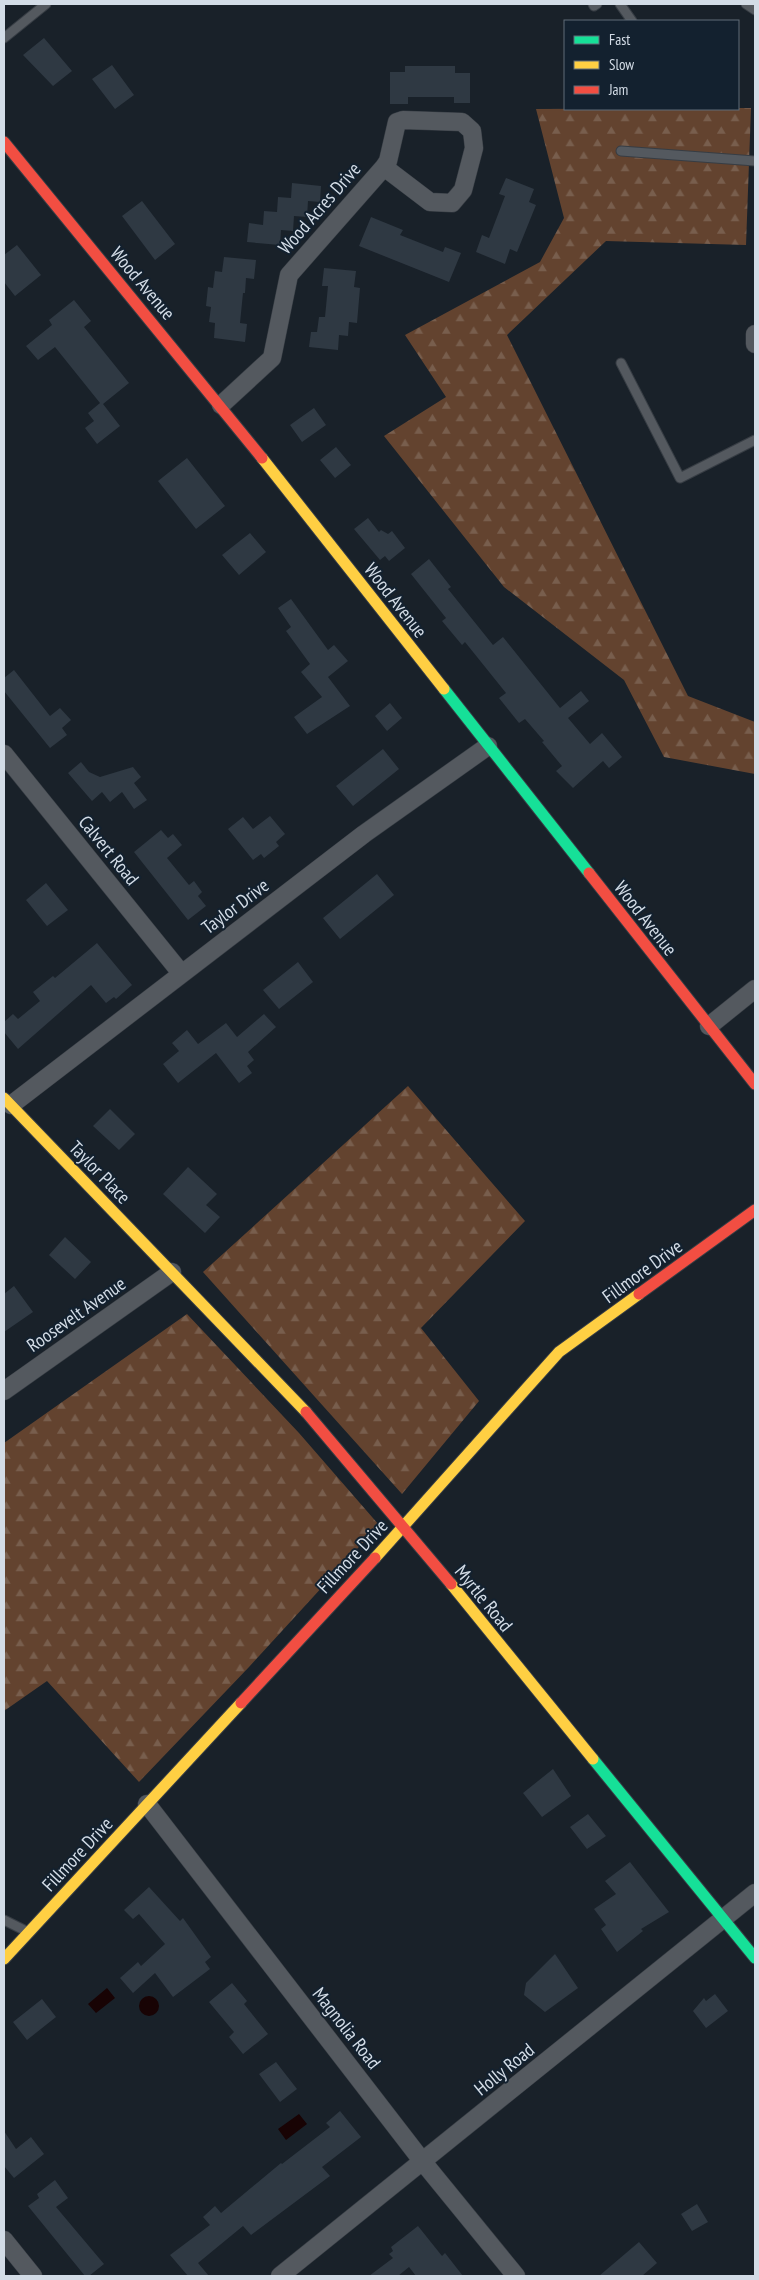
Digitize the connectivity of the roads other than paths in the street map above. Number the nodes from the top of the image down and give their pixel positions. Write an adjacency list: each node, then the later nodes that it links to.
1 (46, 4): 8 (lane)
2 (593, 4): 3 (lane)
3 (597, 4)
4 (620, 4): 7 (lane)
5 (746, 4): 6 (lane)
6 (755, 10)
7 (631, 20)
8 (4, 38)
9 (4, 142): 16 (street, Wood Avenue)
10 (622, 151): 11 (lane)
11 (755, 161)
12 (384, 167): 12 (street); 16 (street, Wood Acres Drive)
13 (755, 334): 14 (street)
14 (755, 344)
15 (621, 363): 17 (lane)
16 (221, 405): 18 (street, Wood Avenue)
17 (755, 440)
18 (488, 746): 20 (street, Taylor Drive); 22 (street, Wood Avenue)
19 (4, 754): 20 (street, Calvert Road)
20 (181, 973): 24 (street, Taylor Drive)
21 (755, 989): 22 (street)
22 (709, 1026): 23 (street, Wood Avenue)
23 (755, 1084)
24 (8, 1101): 26 (street, Taylor Place)
25 (755, 1210): 28 (street, Fillmore Drive)
26 (172, 1272): 27 (street, Roosevelt Avenue); 28 (street, Myrtle Road)
27 (4, 1391)
28 (404, 1526): 29 (street, Fillmore Drive); 31 (street, Myrtle Road)
29 (147, 1804): 33 (street, Fillmore Drive); 36 (street, Magnolia Road)
30 (755, 1893): 31 (street, Holly Road)
31 (723, 1919): 34 (street, Myrtle Road); 36 (street, Holly Road)
32 (4, 1920): 33 (lane)
33 (28, 1932): 35 (street, Fillmore Drive)
34 (755, 1958)
35 (4, 1959)
36 (423, 2162): 39 (street, Holly Road); 40 (street, Magnolia Road)
37 (4, 2240): 38 (street)
38 (33, 2276)
39 (280, 2276)
40 (516, 2276)

